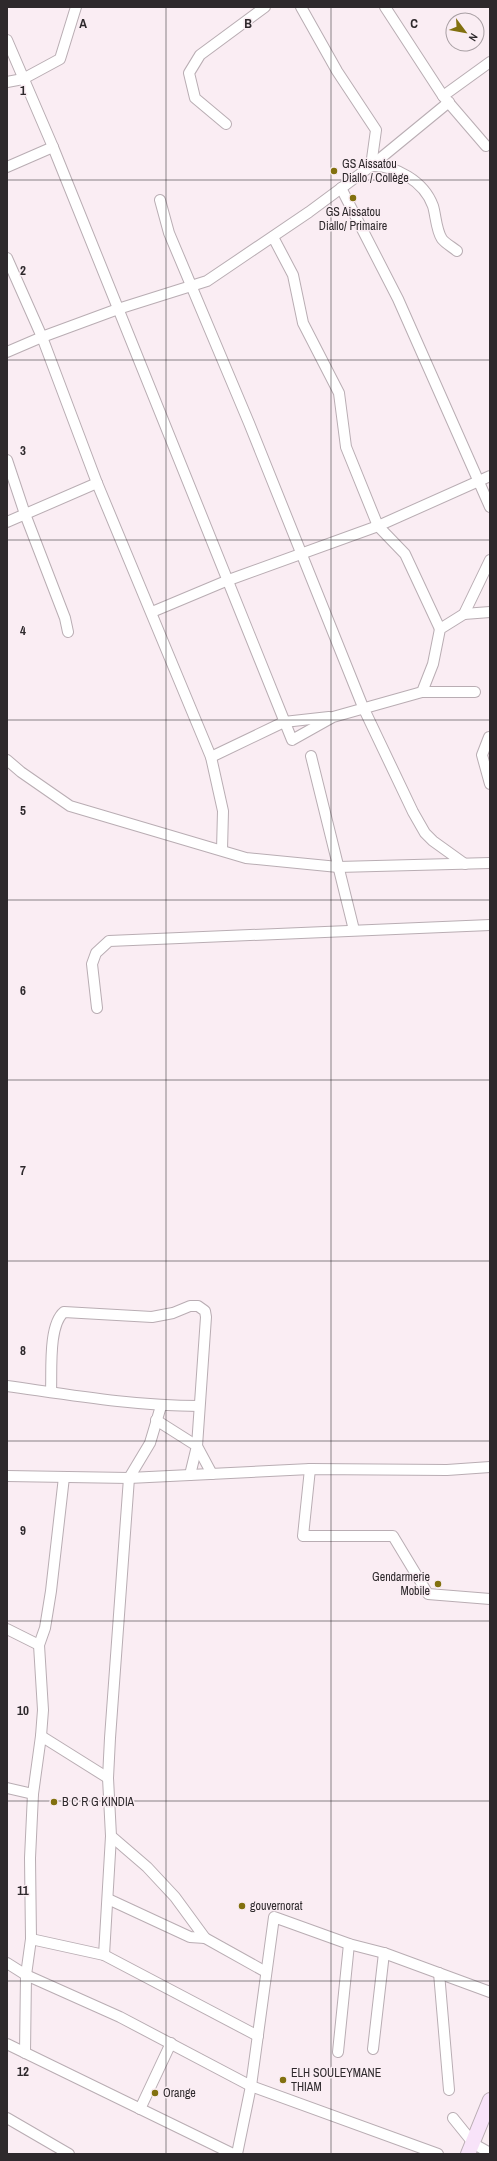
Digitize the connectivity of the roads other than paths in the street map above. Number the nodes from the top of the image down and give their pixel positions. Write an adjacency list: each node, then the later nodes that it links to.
1 (76, 7): 7 (street)
2 (265, 7): 10 (street)
3 (301, 7): 13 (street)
4 (385, 7): 9 (street)
5 (7, 40): 7 (street)
6 (490, 62): 9 (street)
7 (23, 79): 8 (street); 12 (street)
8 (7, 82)
9 (446, 99): 11 (street); 13 (street)
10 (226, 124)
11 (486, 146)
12 (52, 148): 14 (street); 21 (street)
13 (371, 166): 15 (street); 18 (street)
14 (7, 167)
15 (341, 188): 17 (street); 26 (street)
16 (160, 200): 20 (street)
17 (273, 237): 20 (street); 31 (street)
18 (457, 250)
19 (7, 258): 22 (street)
20 (193, 286): 21 (street); 32 (street)
21 (118, 309): 22 (street); 34 (street)
22 (42, 337): 23 (street); 27 (street)
23 (7, 352)
24 (7, 460): 29 (street)
25 (490, 476): 26 (street)
26 (478, 481): 28 (street); 31 (street)
27 (97, 483): 29 (street); 35 (street)
28 (490, 507)
29 (25, 514): 30 (street); 39 (street)
30 (7, 522)
31 (378, 526): 32 (street); 38 (street)
32 (301, 555): 34 (street); 42 (street)
33 (490, 560): 37 (street)
34 (226, 581): 35 (street); 44 (street)
35 (152, 612): 47 (street)
36 (490, 612): 37 (street)
37 (464, 614): 38 (street)
38 (440, 629): 40 (street)
39 (68, 632)
40 (422, 692): 41 (street); 42 (street)
41 (475, 692)
42 (363, 707): 43 (street); 52 (street)
43 (333, 717): 44 (street); 44 (street)
44 (284, 722): 47 (street)
45 (489, 737): 49 (street)
46 (311, 756): 53 (street)
47 (211, 758): 50 (street)
48 (7, 760): 50 (street)
49 (490, 784)
50 (222, 850): 53 (street)
51 (490, 863): 52 (street)
52 (465, 864): 53 (street)
53 (338, 867): 55 (street)
54 (490, 925): 55 (street)
55 (354, 930): 56 (street)
56 (97, 1008)
57 (7, 1386): 58 (street)
58 (51, 1392): 59 (street); 60 (street)
59 (161, 1406): 60 (street); 61 (street)
60 (199, 1406): 62 (street)
61 (156, 1420): 62 (street); 69 (street)
62 (197, 1446): 65 (street); 66 (street)
63 (490, 1467): 64 (street)
64 (310, 1469): 65 (street); 70 (street)
65 (212, 1474): 66 (street)
66 (190, 1475): 69 (street)
67 (7, 1476): 68 (street)
68 (64, 1477): 69 (street); 72 (street)
69 (129, 1478): 74 (street)
70 (490, 1599)
71 (7, 1629): 72 (street)
72 (39, 1645): 73 (street)
73 (41, 1736): 74 (street); 76 (street)
74 (108, 1778): 77 (street)
75 (7, 1788): 76 (street)
76 (33, 1794): 80 (street)
77 (111, 1836): 78 (street); 79 (street)
78 (108, 1899): 79 (street); 83 (street)
79 (204, 1938): 85 (street)
80 (31, 1939): 83 (street); 87 (street)
81 (349, 1944): 82 (street); 85 (street); 93 (street)
82 (384, 1953): 86 (street); 92 (street)
83 (104, 1955): 89 (street)
84 (7, 1963): 87 (street)
85 (266, 1972): 89 (street)
86 (439, 1973): 88 (street); 96 (street)
87 (26, 1975): 90 (street); 94 (street)
88 (490, 1992)
89 (258, 2036): 95 (street)
90 (171, 2043): 95 (street); 98 (street)
91 (7, 2044): 94 (street)
92 (373, 2049)
93 (338, 2052)
94 (25, 2053): 98 (street)
95 (251, 2086): 105 (street); 106 (street)
96 (449, 2090)
97 (490, 2100): 101 (street)
98 (140, 2109): 104 (street)
99 (7, 2118): 103 (street)
100 (453, 2118): 101 (street)
101 (471, 2149): 102 (street)
102 (490, 2153)
103 (69, 2154)
104 (233, 2154)
105 (237, 2154)
106 (438, 2154)

